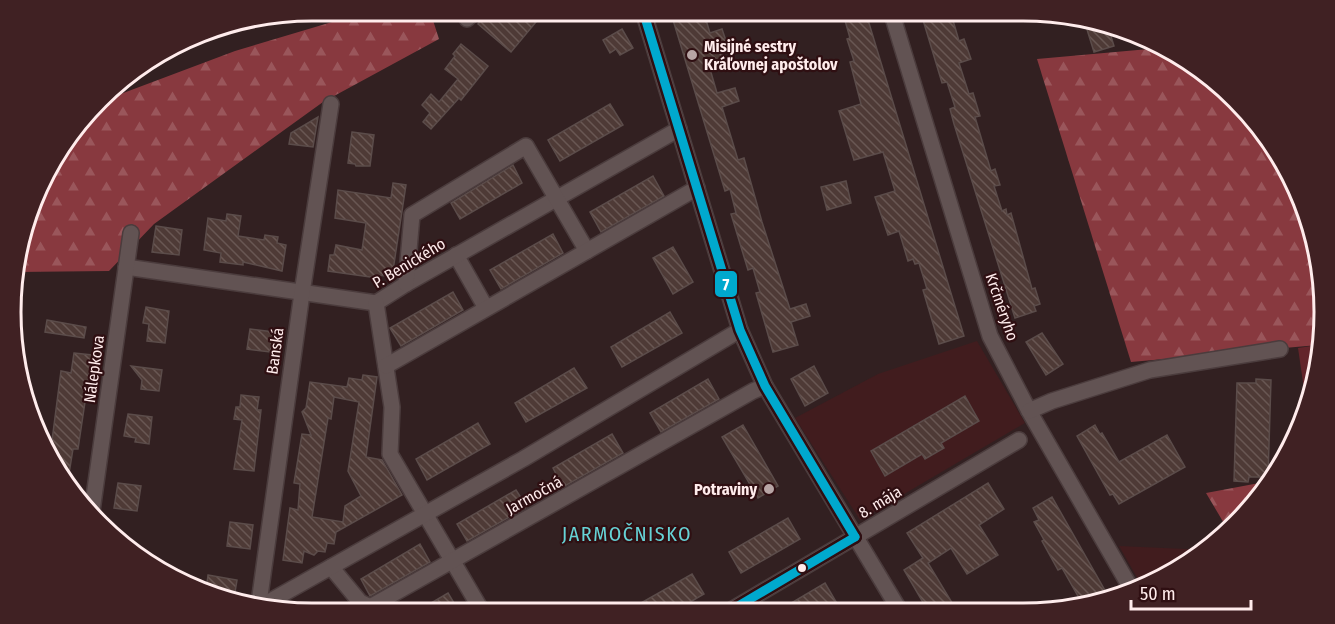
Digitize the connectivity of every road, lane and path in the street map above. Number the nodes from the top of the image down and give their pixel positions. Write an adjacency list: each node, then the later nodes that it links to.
1 (646, 21): 4 (street)
2 (894, 21): 19 (street, Krčméryho)
3 (332, 104): 12 (street, Banská)
4 (679, 129): 5 (street); 6 (street, P. Benického)
5 (697, 188): 8 (street); 15 (street)
6 (557, 198): 8 (street); 9 (street, P. Benického); 11 (street)
7 (131, 232): 10 (street, Nálepkova)
8 (587, 251): 14 (street)
9 (456, 255): 11 (street, P. Benického); 14 (street)
10 (126, 267): 12 (street, P. Benického); 21 (street, Nálepkova)
11 (406, 284): 13 (street, P. Benického)
12 (302, 293): 13 (street, P. Benického); 27 (street, Banská)
13 (376, 303): 17 (street)
14 (486, 308): 17 (street)
15 (740, 330): 18 (street); 22 (street)
16 (1280, 349): 19 (street)
17 (386, 366): 22 (street)
18 (765, 386): 23 (street); 24 (street, Jarmočná)
19 (1029, 411): 26 (street, Krčméryho)
20 (1019, 440): 23 (street, 8. mája)
21 (93, 504)
22 (426, 513): 24 (street); 25 (street)
23 (855, 537): 32 (street, 8. mája); 33 (street)
24 (453, 561): 30 (street, Jarmočná); 31 (street)
25 (331, 567): 28 (street); 29 (street, Jarmočná)
26 (1128, 583)
27 (260, 598)
28 (271, 600)
29 (362, 603)
30 (377, 603)
31 (477, 603)
32 (743, 603)
33 (895, 603)

